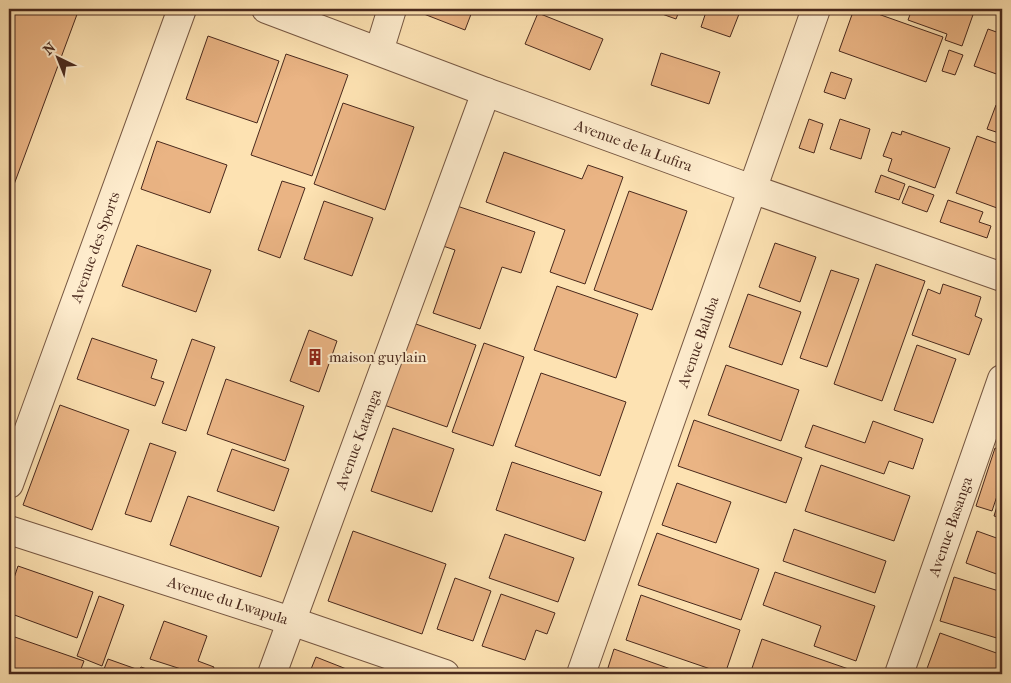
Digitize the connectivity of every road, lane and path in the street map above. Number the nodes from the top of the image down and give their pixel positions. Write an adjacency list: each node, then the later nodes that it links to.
1 (182, 9): 10 (street, Avenue des Sports)
2 (266, 9): 5 (street, Avenue de la Lufira)
3 (392, 9): 5 (street)
4 (816, 9): 7 (street, Avenue Baluba)
5 (379, 51): 6 (street, Avenue de la Lufira)
6 (486, 92): 7 (street, Avenue de la Lufira); 12 (street, Avenue Katanga)
7 (752, 189): 8 (street, Avenue de la Lufira); 15 (street, Avenue Baluba)
8 (1002, 277)
9 (1002, 380): 16 (street, Avenue Basanga)
10 (9, 484)
11 (9, 530): 12 (street, Avenue du Lwapula)
12 (291, 621): 13 (street, Avenue Katanga); 14 (street, Avenue du Lwapula)
13 (272, 674)
14 (445, 674)
15 (581, 674)
16 (899, 674)

